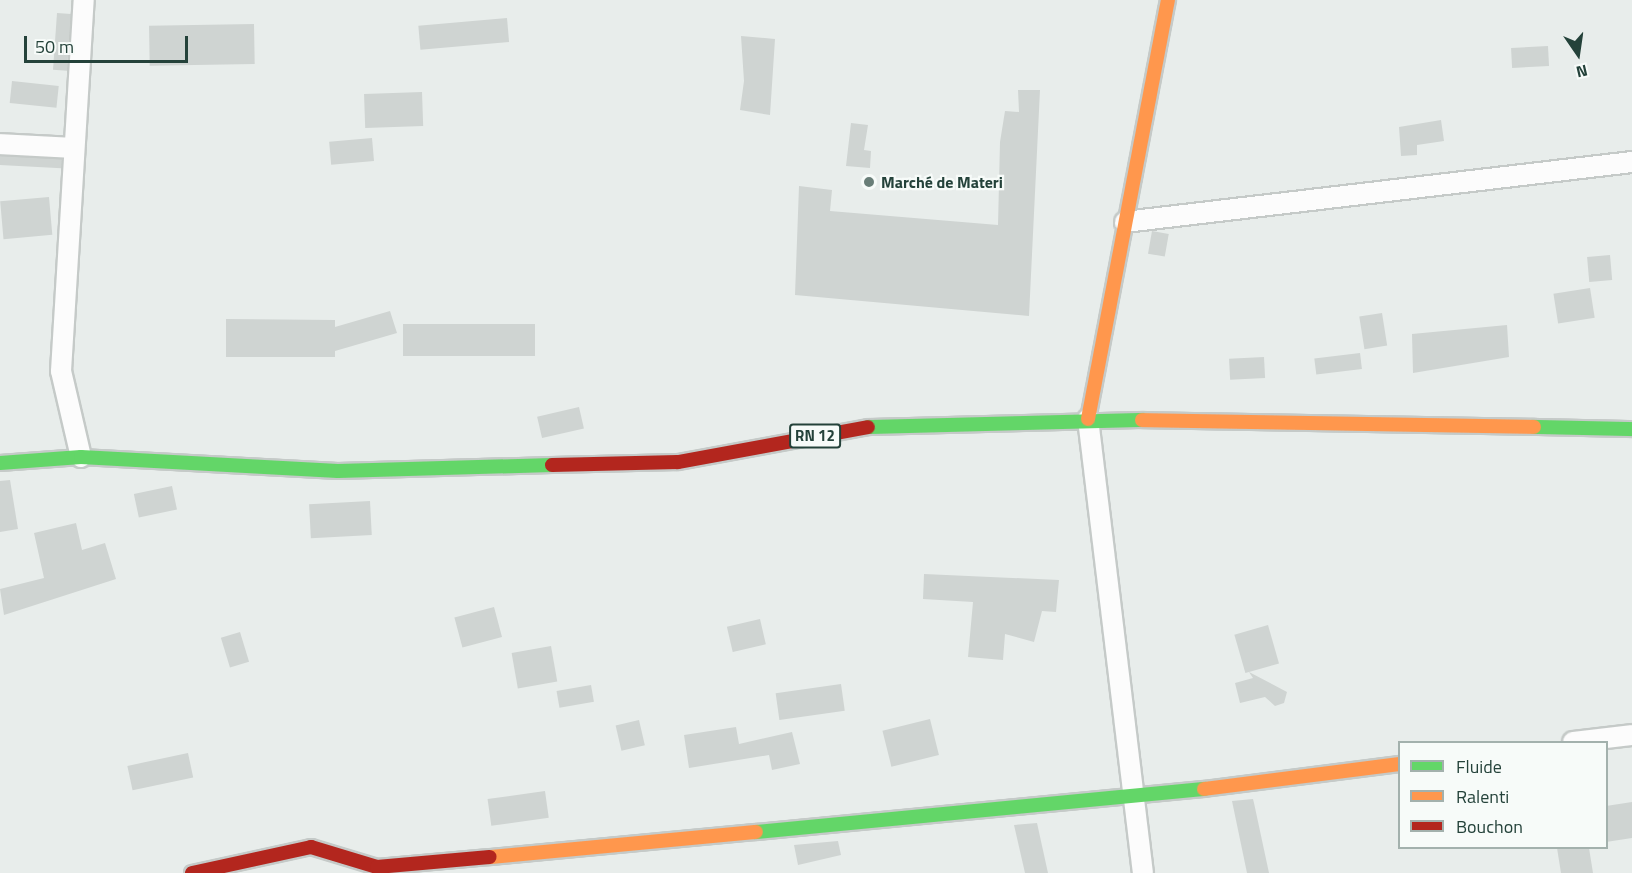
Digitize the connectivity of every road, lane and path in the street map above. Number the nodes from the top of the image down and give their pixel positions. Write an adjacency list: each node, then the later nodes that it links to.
1 (84, 0): 4 (street)
2 (1168, 0): 6 (main road)
3 (0, 144): 4 (street)
4 (74, 148): 9 (street)
5 (1632, 162): 6 (street)
6 (1125, 222): 7 (main road)
7 (1088, 419): 8 (main road, RN 12); 9 (main road, RN 12); 14 (street)
8 (1632, 429)
9 (81, 457): 10 (main road, RN 12)
10 (0, 463)
11 (1632, 735): 12 (street)
12 (1581, 741)
13 (1398, 765): 14 (main road)
14 (1134, 798): 15 (main road); 16 (street)
15 (192, 873)
16 (1143, 873)

